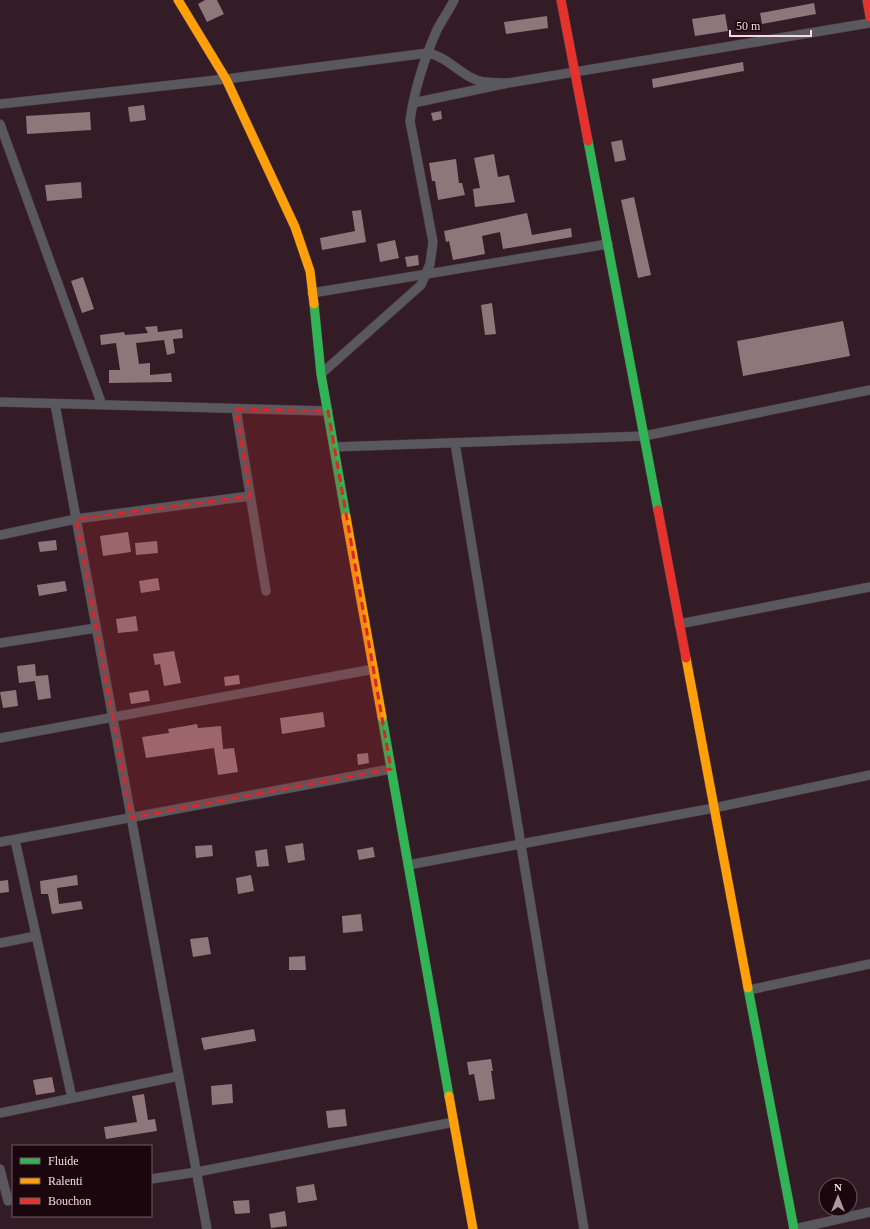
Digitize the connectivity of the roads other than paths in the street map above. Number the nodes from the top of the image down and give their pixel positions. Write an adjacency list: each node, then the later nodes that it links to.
1 (178, 0): 7 (street)
2 (454, 0): 5 (street)
3 (561, 0): 6 (street)
4 (870, 23): 6 (street)
5 (428, 52): 7 (street); 8 (street); 9 (street)
6 (575, 73): 8 (street); 12 (street)
7 (226, 79): 10 (street); 14 (street)
8 (508, 83): 9 (street)
9 (412, 103): 13 (street)
10 (0, 104)
11 (0, 124): 19 (street)
12 (608, 244): 13 (street); 22 (street)
13 (425, 276): 14 (street); 15 (street)
14 (312, 293): 15 (street)
15 (321, 374): 21 (street)
16 (870, 390): 22 (street)
17 (0, 402): 18 (street)
18 (55, 404): 19 (street); 26 (street)
19 (102, 405): 20 (street)
20 (236, 409): 21 (street); 25 (street)
21 (328, 411): 24 (street)
22 (644, 436): 23 (street); 30 (street)
23 (455, 443): 24 (street); 42 (street)
24 (334, 448): 33 (street)
25 (250, 496): 26 (street); 29 (street)
26 (76, 519): 27 (street); 31 (street)
27 (0, 535)
28 (870, 587): 30 (street)
29 (266, 591)
30 (679, 624): 38 (street)
31 (96, 628): 32 (street); 34 (street)
32 (0, 642)
33 (374, 669): 34 (street); 36 (street)
34 (113, 717): 35 (street); 39 (street)
35 (0, 738)
36 (391, 769): 39 (street); 43 (street)
37 (870, 775): 38 (street)
38 (714, 808): 42 (street); 47 (street)
39 (131, 818): 40 (street); 48 (street)
40 (15, 840): 41 (street); 44 (street)
41 (0, 842)
42 (521, 844): 43 (street); 59 (street)
43 (408, 865): 51 (street)
44 (36, 936): 45 (street); 49 (street)
45 (0, 943)
46 (870, 964): 47 (street)
47 (748, 990): 60 (street)
48 (179, 1076): 49 (street); 53 (street)
49 (72, 1098): 50 (street)
50 (0, 1113)
51 (454, 1122): 53 (street); 58 (street)
52 (0, 1169): 55 (street)
53 (197, 1172): 54 (street); 57 (street)
54 (152, 1179)
55 (7, 1202)
56 (870, 1212): 60 (street)
57 (207, 1229)
58 (473, 1229)
59 (584, 1229)
60 (794, 1229)

